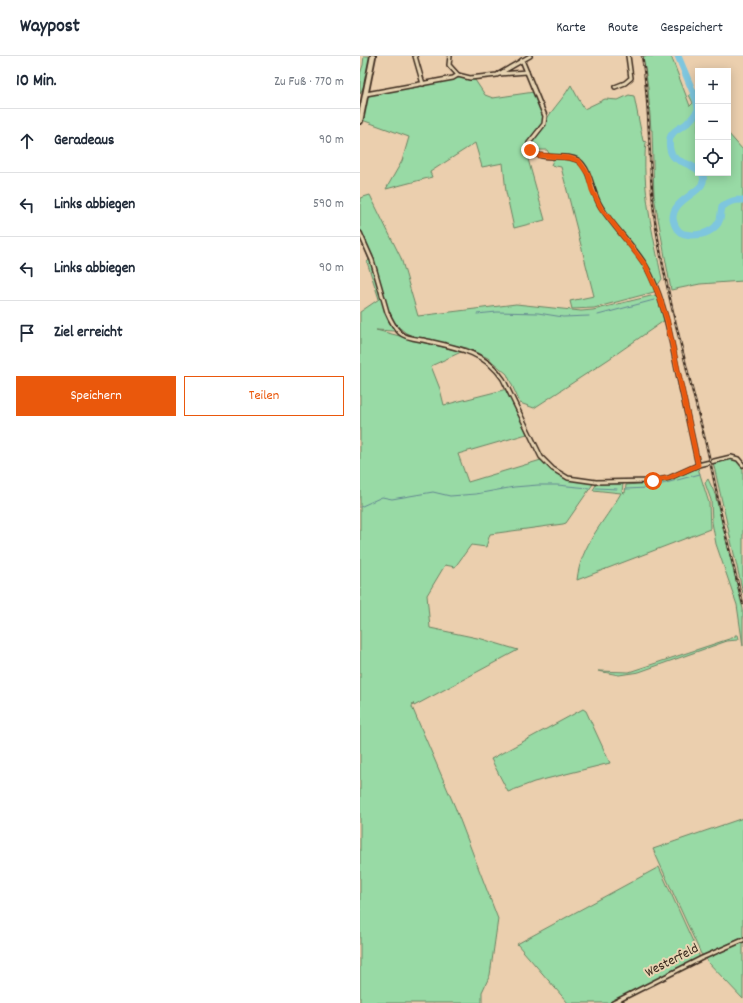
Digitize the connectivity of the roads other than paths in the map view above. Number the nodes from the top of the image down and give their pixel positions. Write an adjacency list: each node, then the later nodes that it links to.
1 (373, 56): 12 (main road)
2 (416, 56): 10 (street)
3 (450, 56): 8 (street)
4 (530, 56): 6 (street)
5 (628, 56): 11 (street)
6 (522, 60): 7 (street); 9 (street)
7 (527, 72): 9 (street); 15 (street)
8 (458, 75): 9 (street); 10 (street)
9 (497, 75)
10 (423, 84): 12 (street)
11 (615, 87)
12 (366, 94): 13 (main road)
13 (360, 121)
14 (360, 233): 15 (street)
15 (698, 465): 16 (street)
16 (743, 465)
17 (743, 940): 18 (street, Westerfeld)
18 (613, 1003)

